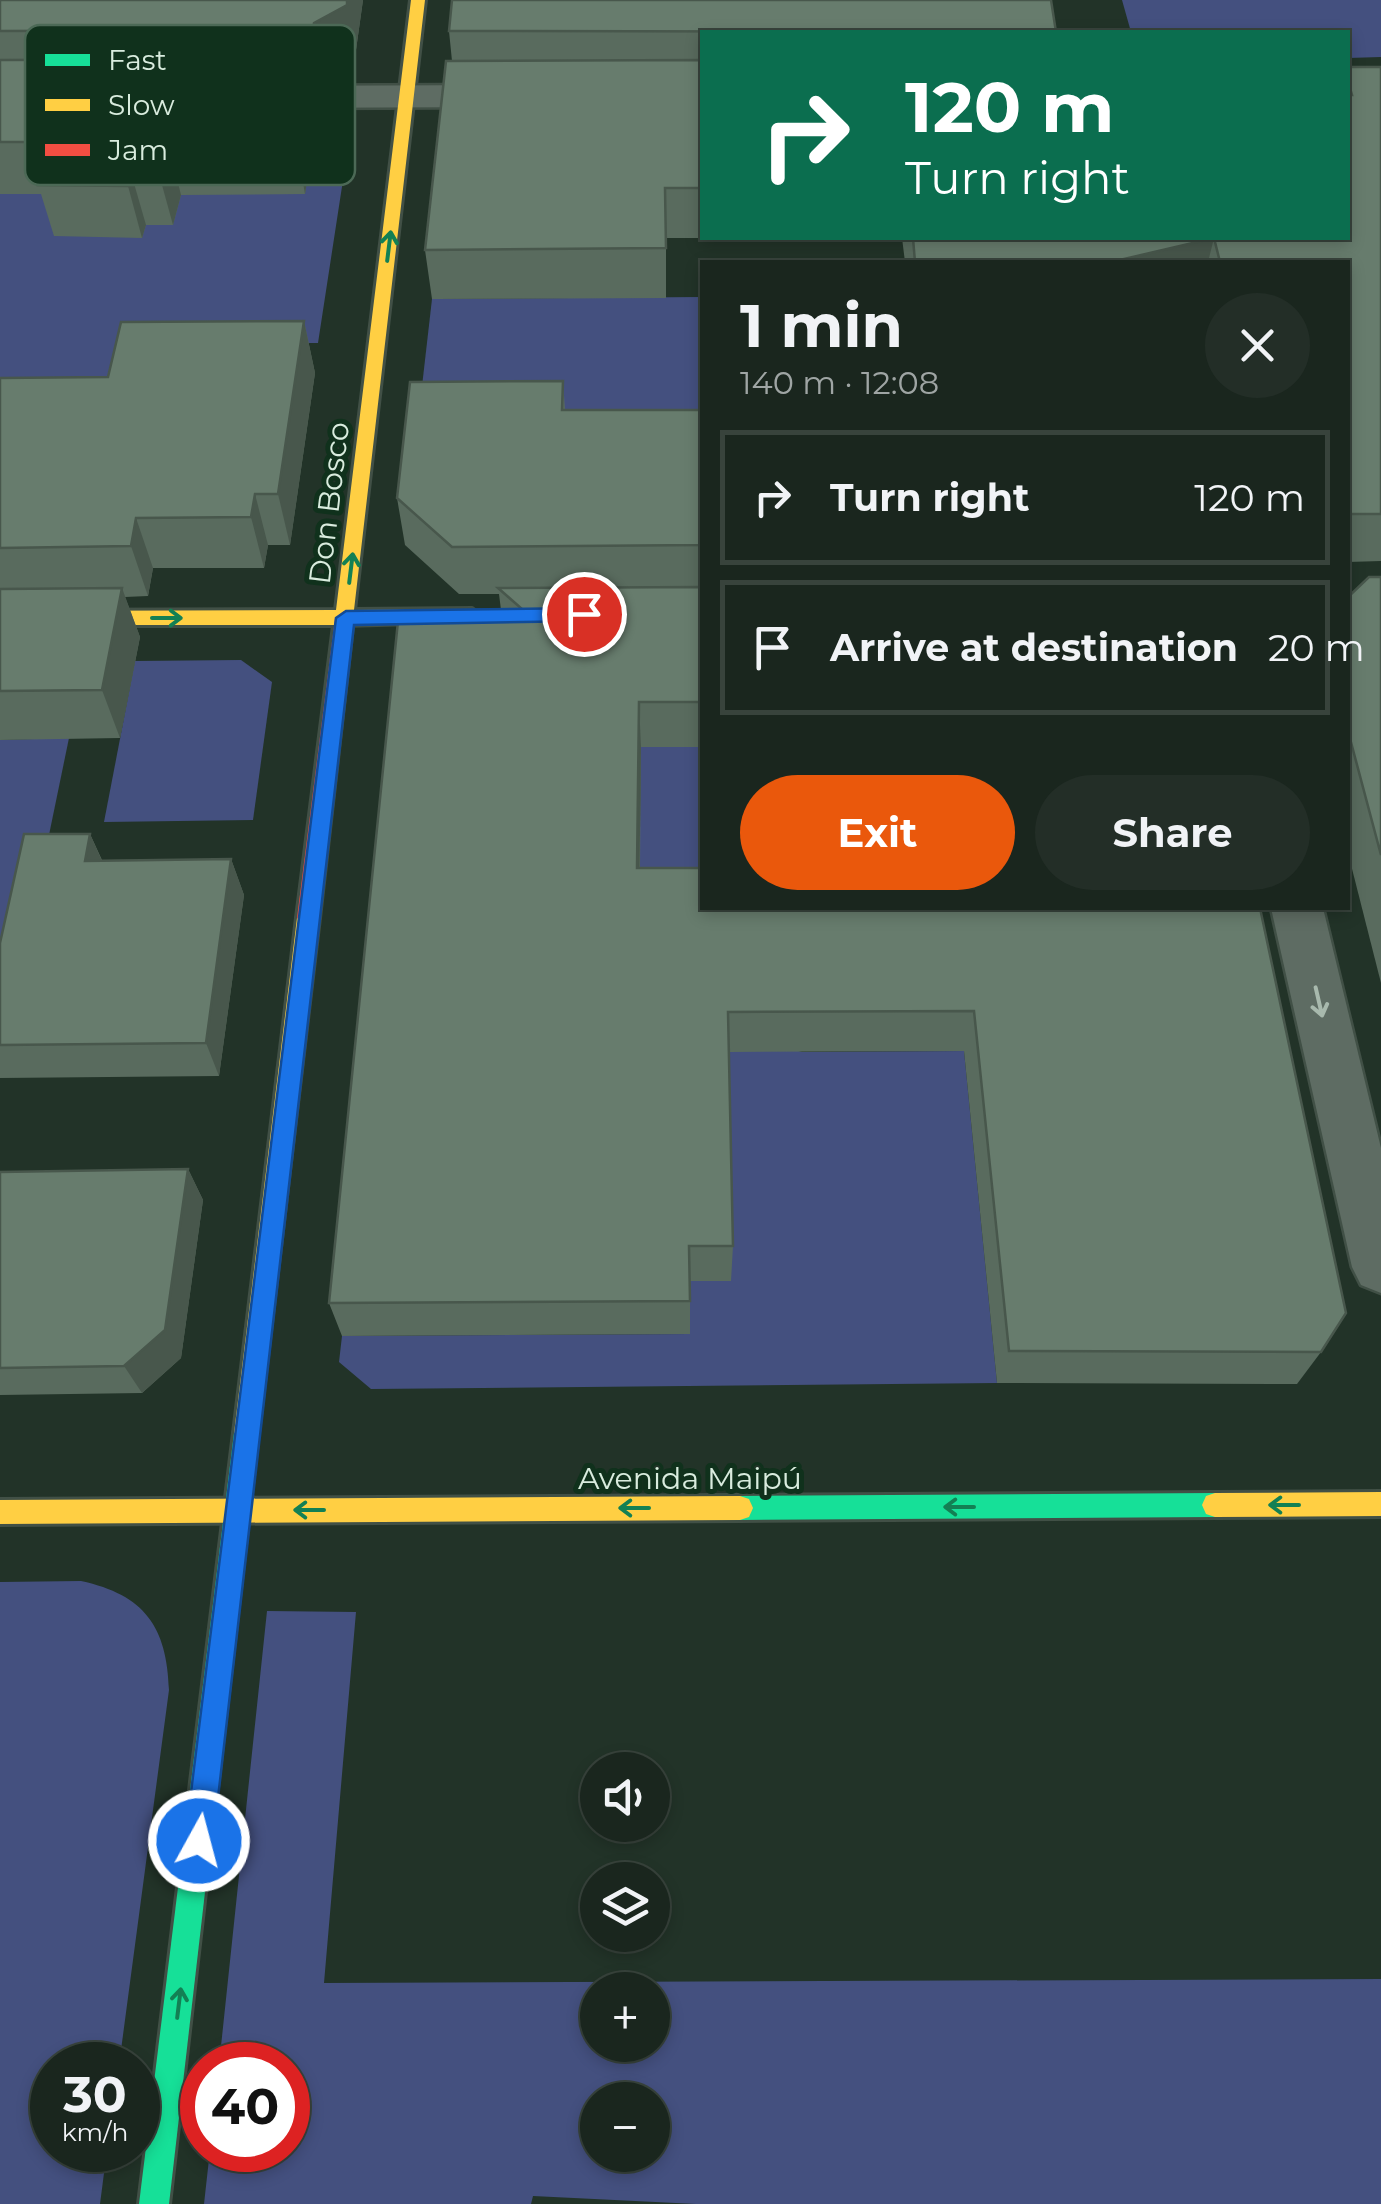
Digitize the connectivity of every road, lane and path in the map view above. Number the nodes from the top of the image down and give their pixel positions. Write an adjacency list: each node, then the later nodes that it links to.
1 (418, 0): 3 (street, Don Bosco)
2 (355, 96): 3 (street)
3 (407, 96): 4 (street); 7 (street, Don Bosco, one-way to 3)
4 (545, 96)
5 (504, 616): 7 (street)
6 (0, 618): 7 (street, one-way to 7)
7 (346, 618): 11 (street, Don Bosco)
8 (1297, 910): 9 (street, one-way to 9)
9 (1381, 1267)
10 (1381, 1504): 11 (street, Avenida Maipú, one-way to 11)
11 (240, 1510): 12 (street, Avenida Maipú); 13 (street, Don Bosco, one-way to 11)
12 (0, 1512)
13 (154, 2204)

